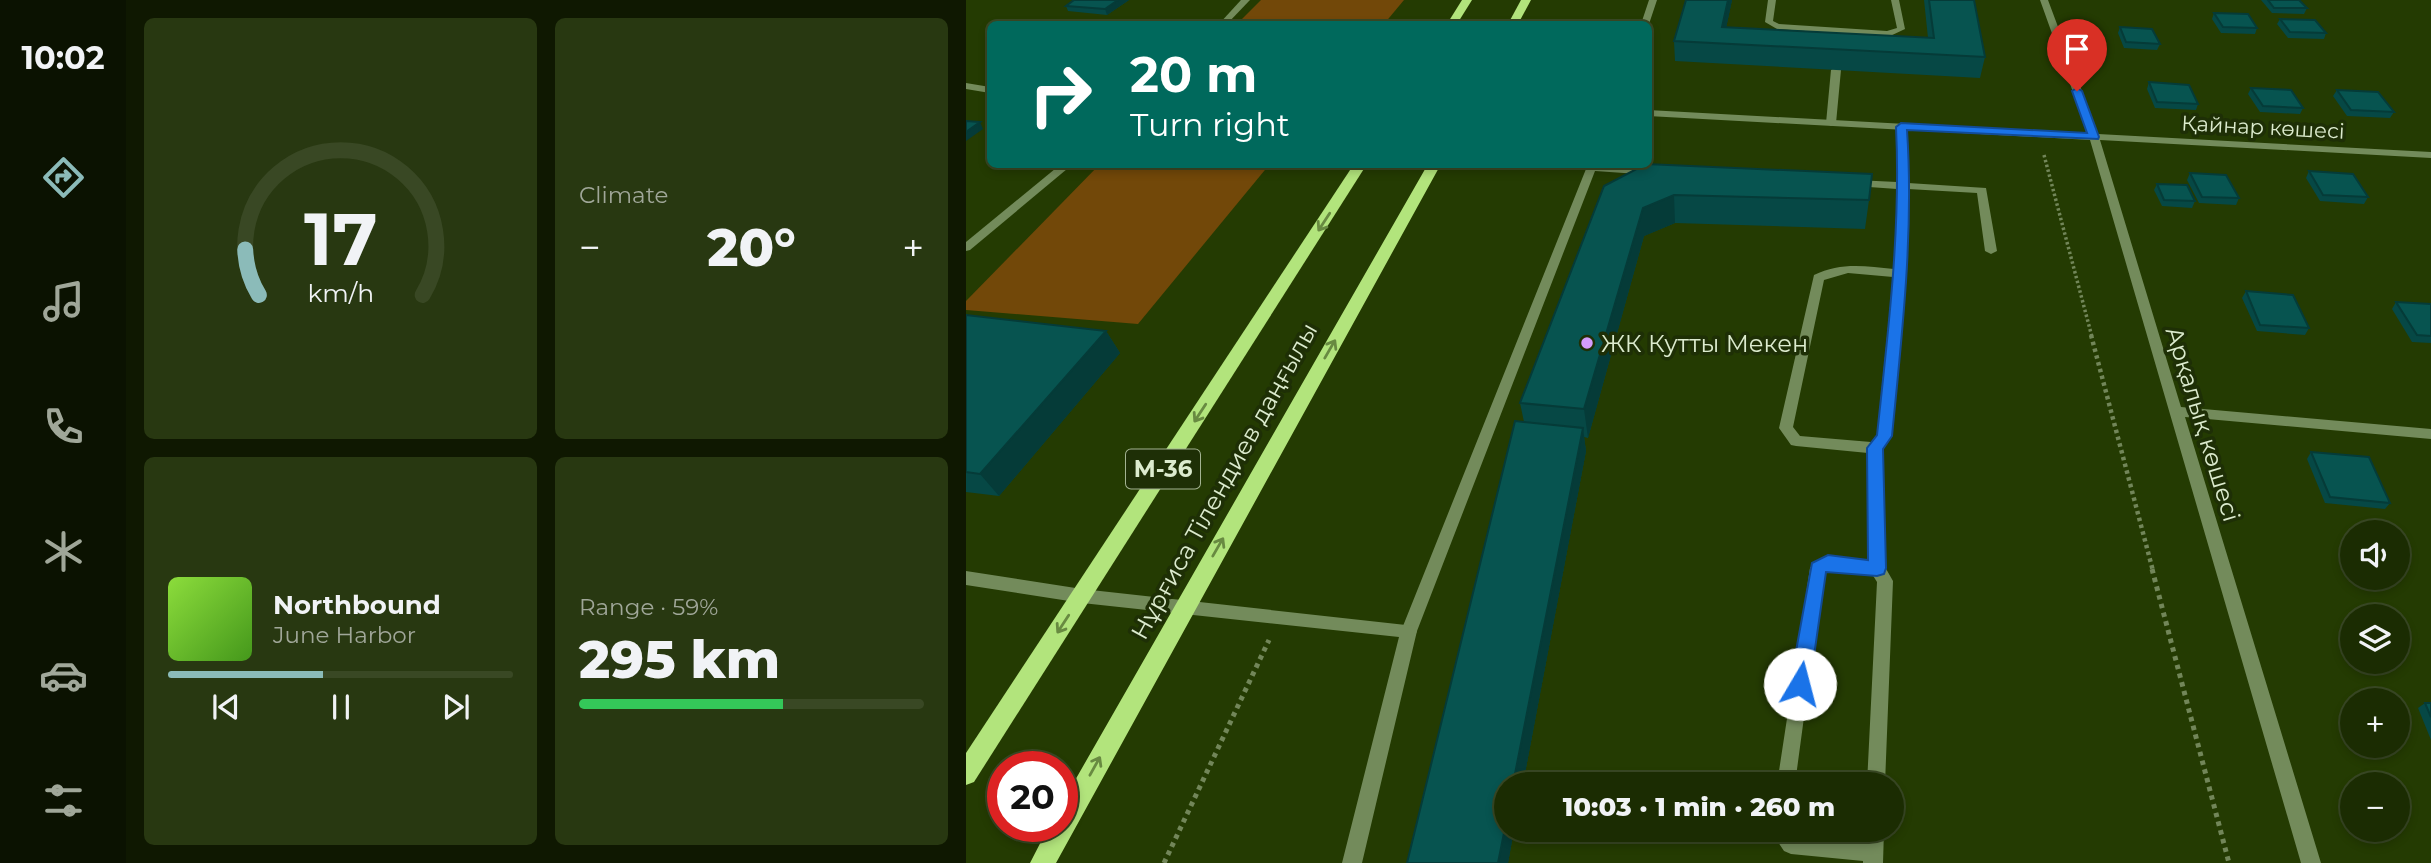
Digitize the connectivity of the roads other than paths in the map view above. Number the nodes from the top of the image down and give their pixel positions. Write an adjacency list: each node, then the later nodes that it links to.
1 (1246, 0): 8 (street)
2 (1468, 0): 9 (main road)
3 (1526, 0): 10 (main road)
4 (1653, 0): 11 (street)
5 (1772, 0): 12 (street)
6 (1895, 0): 12 (street)
7 (2044, 0): 20 (street, Арқалық көшесі)
8 (1226, 21)
9 (1454, 21)
10 (1515, 21)
11 (1646, 21)
12 (1835, 30): 13 (street)
13 (1835, 42)
14 (1836, 70): 18 (street)
15 (966, 86): 16 (street)
16 (987, 90)
17 (1652, 113): 18 (street, Қайнар көшесі)
18 (1832, 123): 19 (street, Қайнар көшесі)
19 (1901, 127): 20 (street, Қайнар көшесі); 29 (street)
20 (2094, 137): 21 (street, Қайнар көшесі); 33 (street, Арқалық көшесі)
21 (2431, 156)
22 (1063, 168): 30 (street)
23 (1358, 168): 38 (main road, Нұрғиса Тілендиев даңғылы / M-36, one-way to 38)
24 (1433, 168): 39 (main road, Нұрғиса Тілендиев даңғылы, one-way to 24)
25 (1592, 168): 40 (street)
26 (1606, 168): 27 (street)
27 (1660, 172)
28 (1837, 182): 29 (street)
29 (1905, 186): 31 (street); 32 (street)
30 (966, 248)
31 (1990, 251)
32 (1901, 274): 35 (street); 35 (street)
33 (2175, 411): 34 (street); 48 (street, Арқалық көшесі)
34 (2431, 434)
35 (1875, 448): 36 (street)
36 (1877, 568): 41 (street); 42 (street)
37 (966, 578): 38 (street)
38 (1082, 596): 39 (street); 43 (main road, Нұрғиса Тілендиев даңғылы / M-36, one-way to 43)
39 (1185, 606): 40 (street); 46 (main road, Нұрғиса Тілендиев даңғылы, one-way to 39)
40 (1409, 631): 47 (street)
41 (1788, 772)
42 (1877, 772)
43 (966, 774)
44 (1789, 842): 45 (street)
45 (1873, 858)
46 (1042, 863)
47 (1352, 863)
48 (2311, 863)

